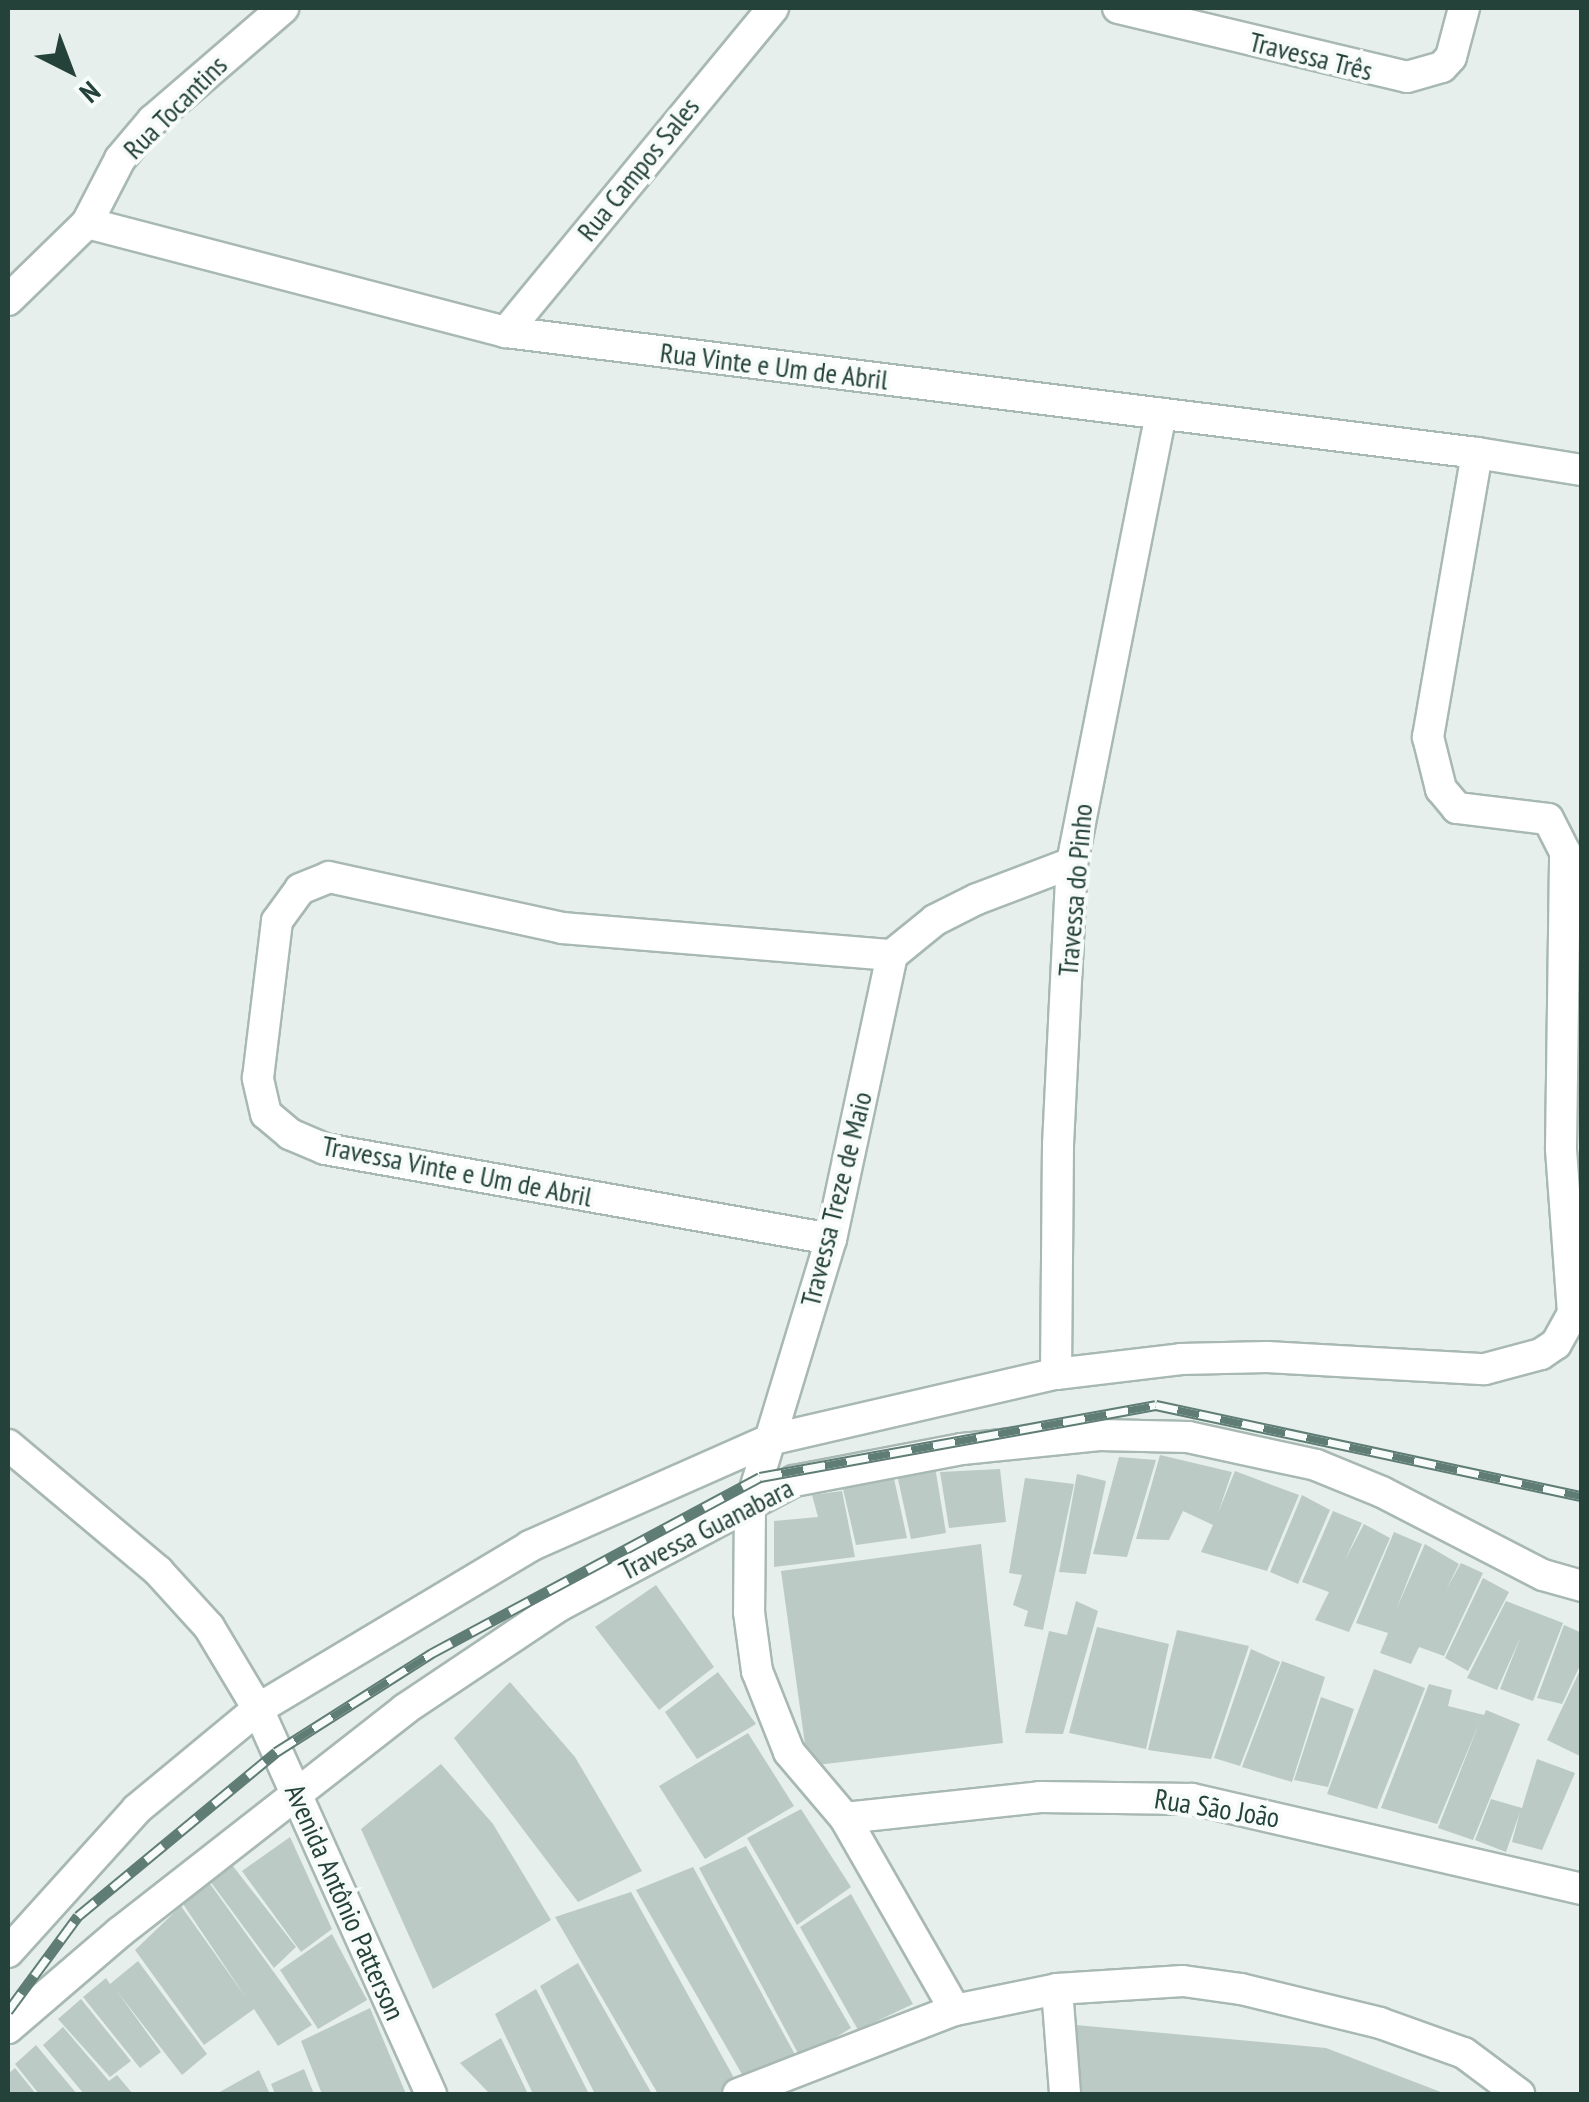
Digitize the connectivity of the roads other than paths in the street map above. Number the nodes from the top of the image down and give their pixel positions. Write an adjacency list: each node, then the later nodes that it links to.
1 (282, 8): 5 (street, Rua Tocantins)
2 (773, 8): 7 (street, Rua Campos Sales)
3 (1118, 8): 4 (street, Travessa Três)
4 (1464, 8)
5 (88, 223): 6 (street); 7 (street, Rua Vinte e Um de Abril)
6 (8, 300)
7 (506, 332): 8 (street, Rua Vinte e Um de Abril)
8 (1162, 414): 9 (street, Rua Vinte e Um de Abril); 11 (street, Travessa do Pinho)
9 (1477, 452): 10 (street, Rua Vinte e Um de Abril); 14 (street)
10 (1582, 470)
11 (1072, 863): 12 (street); 14 (street, Travessa do Pinho)
12 (892, 954): 13 (street, Travessa Treze de Maio); 13 (street, Travessa Vinte e Um de Abril)
13 (831, 1239): 15 (street, Travessa Treze de Maio)
14 (1056, 1374): 15 (street)
15 (770, 1440): 17 (street, Travessa Treze de Maio); 19 (street)
16 (8, 1445): 19 (street, Avenida Antônio Patterson)
17 (750, 1505): 18 (street, Travessa Guanabara); 20 (street, Travessa Guanabara); 21 (street, Travessa Treze de Maio)
18 (1582, 1586)
19 (258, 1710): 20 (street, Avenida Antônio Patterson); 23 (street)
20 (297, 1794): 26 (street, Travessa Guanabara); 27 (street, Avenida Antônio Patterson)
21 (844, 1818): 22 (street, Rua São João); 25 (street, Travessa Treze de Maio)
22 (1582, 1889)
23 (8, 1952)
24 (1057, 1988): 25 (street); 29 (street); 30 (street)
25 (955, 2010): 28 (street)
26 (8, 2028)
27 (430, 2094)
28 (738, 2094)
29 (1065, 2094)
30 (1519, 2094)

